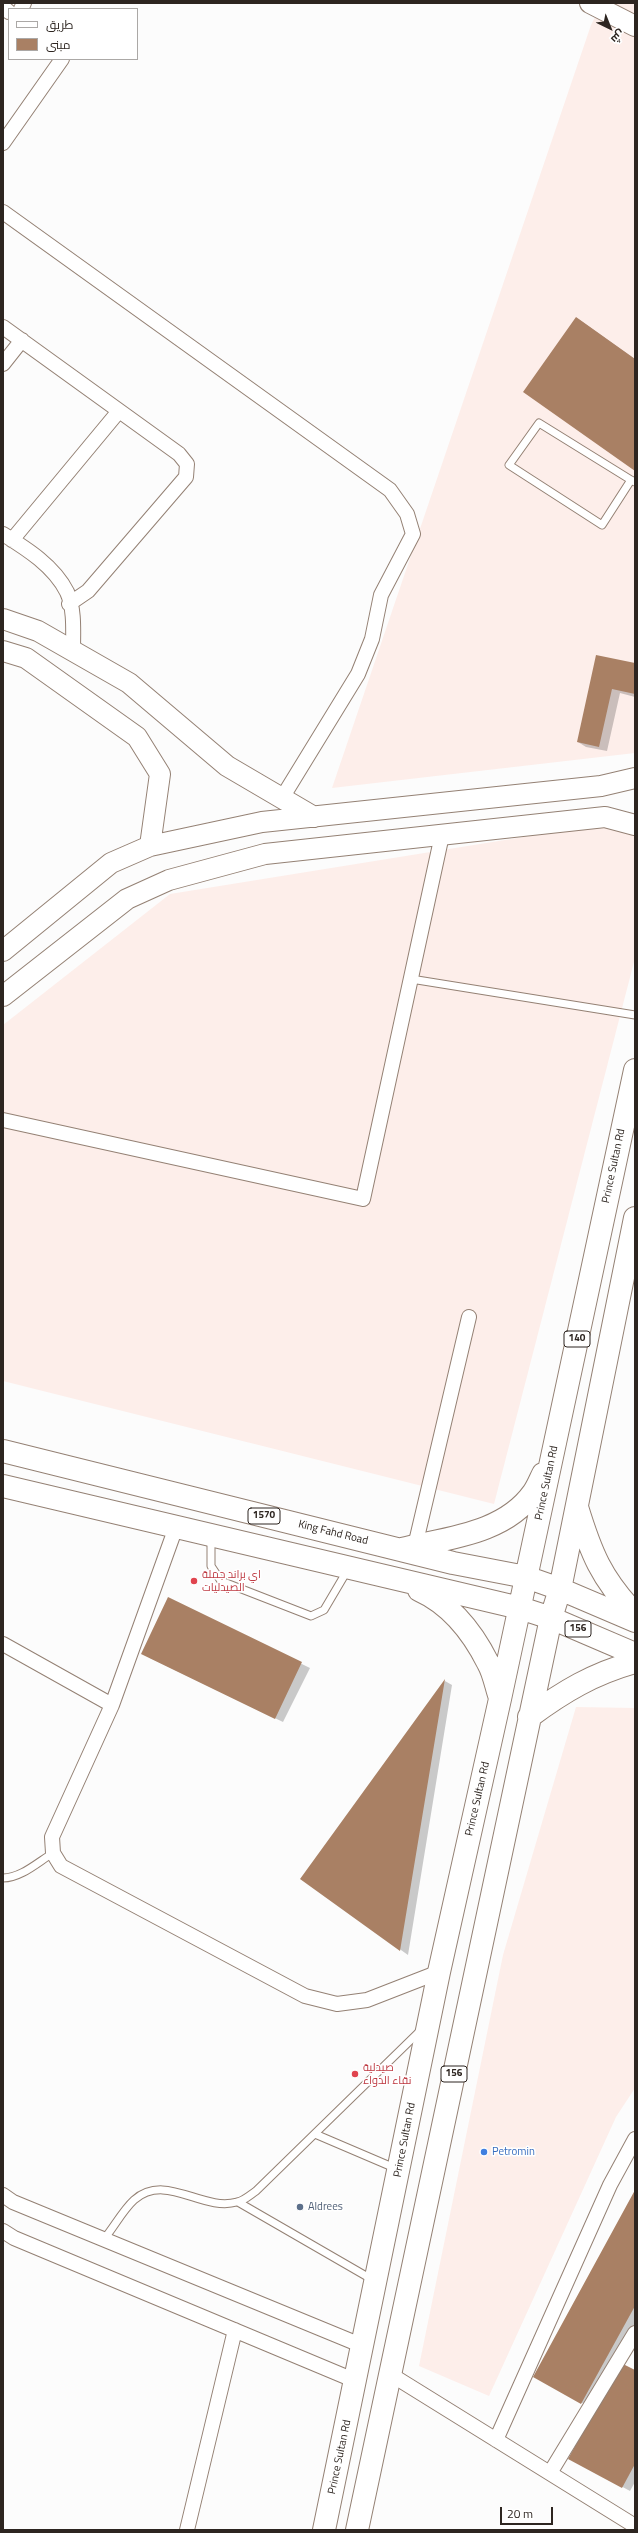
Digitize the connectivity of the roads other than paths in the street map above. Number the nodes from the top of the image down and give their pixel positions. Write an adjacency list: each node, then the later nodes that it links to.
1 (590, 3): 2 (street)
2 (635, 26)
3 (61, 60): 4 (street)
4 (3, 143)
5 (3, 212): 18 (street)
6 (3, 327): 7 (street)
7 (22, 340): 8 (street); 9 (street)
8 (3, 364)
9 (119, 411): 11 (street); 12 (street)
10 (633, 481): 10 (lane)
11 (7, 537): 12 (street)
12 (69, 604): 15 (street)
13 (3, 619): 15 (street)
14 (3, 651): 23 (street)
15 (73, 651): 18 (street)
16 (635, 778): 17 (street)
17 (516, 795): 19 (street); 21 (street)
18 (282, 798): 19 (street)
19 (314, 817): 23 (street)
20 (635, 825): 21 (street)
21 (518, 826): 22 (street)
22 (442, 835): 25 (street); 26 (street)
23 (150, 846): 24 (street)
24 (3, 951)
25 (411, 980): 27 (lane); 29 (street)
26 (3, 996)
27 (635, 1015)
28 (635, 1070): 33 (highway, Prince Sultan Rd / 140)
29 (3, 1120)
30 (635, 1218): 35 (highway)
31 (469, 1317): 38 (street)
32 (3, 1452): 38 (highway, King Fahd Road / 1570)
33 (553, 1453): 38 (highway); 40 (highway, Prince Sultan Rd / 140)
34 (3, 1486): 36 (highway)
35 (577, 1506): 42 (highway); 44 (highway)
36 (176, 1527): 37 (highway); 51 (street)
37 (211, 1536): 39 (highway); 39 (lane)
38 (406, 1548): 40 (highway, King Fahd Road / 1570)
39 (348, 1568): 41 (highway)
40 (526, 1577): 42 (highway, King Fahd Road); 43 (highway, Prince Sultan Rd / 140)
41 (395, 1579): 43 (highway); 50 (highway)
42 (560, 1589): 45 (highway); 46 (highway, King Fahd Road)
43 (520, 1608): 45 (highway, 156); 50 (highway, Prince Sultan Rd)
44 (635, 1614)
45 (551, 1618): 48 (highway, 156); 52 (highway, 156)
46 (635, 1621)
47 (3, 1644): 51 (street)
48 (635, 1654)
49 (635, 1662): 52 (highway)
50 (500, 1699): 55 (highway, Prince Sultan Rd)
51 (112, 1705): 53 (street)
52 (529, 1717): 68 (highway, 156)
53 (53, 1853): 54 (lane); 55 (street)
54 (3, 1878)
55 (439, 1972): 56 (highway, Prince Sultan Rd)
56 (429, 2023): 57 (lane); 59 (highway, Prince Sultan Rd)
57 (315, 2134): 59 (lane); 61 (lane)
58 (635, 2140): 70 (street)
59 (399, 2170): 64 (highway, Prince Sultan Rd)
60 (3, 2195): 63 (street)
61 (238, 2202): 63 (lane); 64 (lane)
62 (3, 2231): 65 (street)
63 (104, 2239): 67 (street)
64 (376, 2282): 67 (highway, Prince Sultan Rd)
65 (235, 2330): 69 (street); 73 (street)
66 (635, 2333): 71 (street)
67 (364, 2346): 69 (highway, Prince Sultan Rd)
68 (390, 2374): 70 (street); 75 (highway, 156)
69 (356, 2381): 74 (highway, Prince Sultan Rd)
70 (496, 2440): 71 (street)
71 (550, 2473): 72 (street)
72 (635, 2526)
73 (187, 2530)
74 (324, 2530)
75 (357, 2530)

